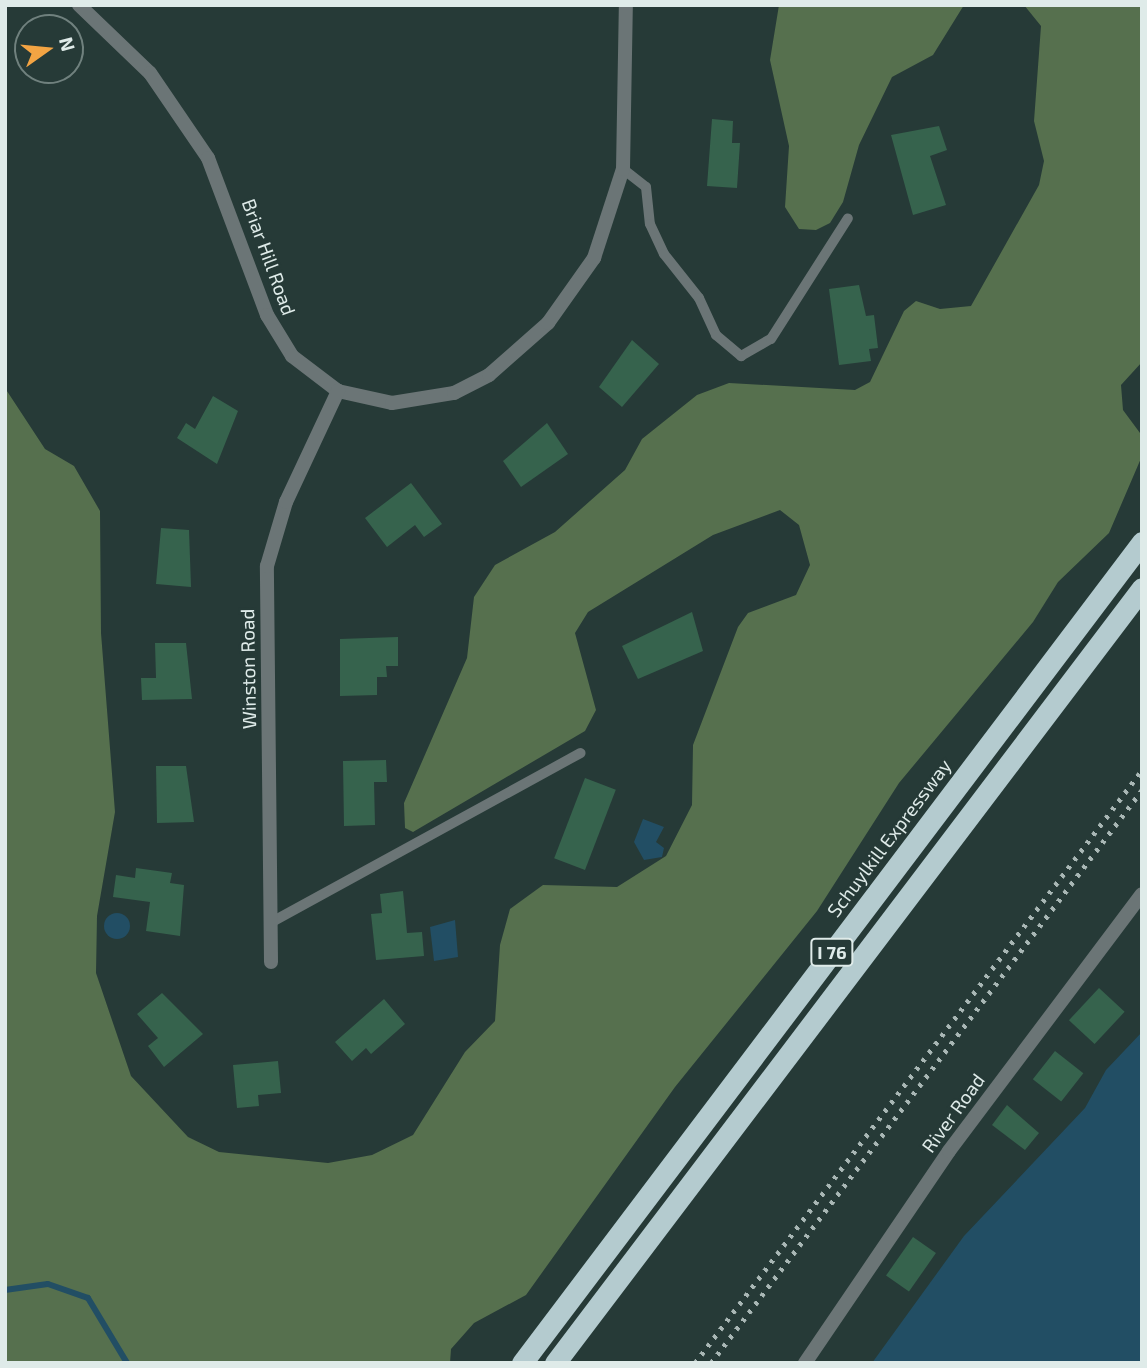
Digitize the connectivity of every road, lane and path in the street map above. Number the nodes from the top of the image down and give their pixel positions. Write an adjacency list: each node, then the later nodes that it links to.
1 (79, 5): 5 (street, Briar Hill Road)
2 (626, 5): 3 (street, Briar Hill Road)
3 (623, 169): 4 (lane); 5 (street, Briar Hill Road)
4 (848, 218)
5 (338, 391): 10 (street, Winston Road)
6 (1142, 542): 12 (highway, Schuylkill Expressway / I 76)
7 (1142, 588): 13 (highway, I 76)
8 (580, 753): 10 (lane)
9 (1142, 894): 14 (street, River Road)
10 (270, 923): 11 (street, Winston Road)
11 (271, 961)
12 (522, 1363)
13 (555, 1363)
14 (805, 1363)

